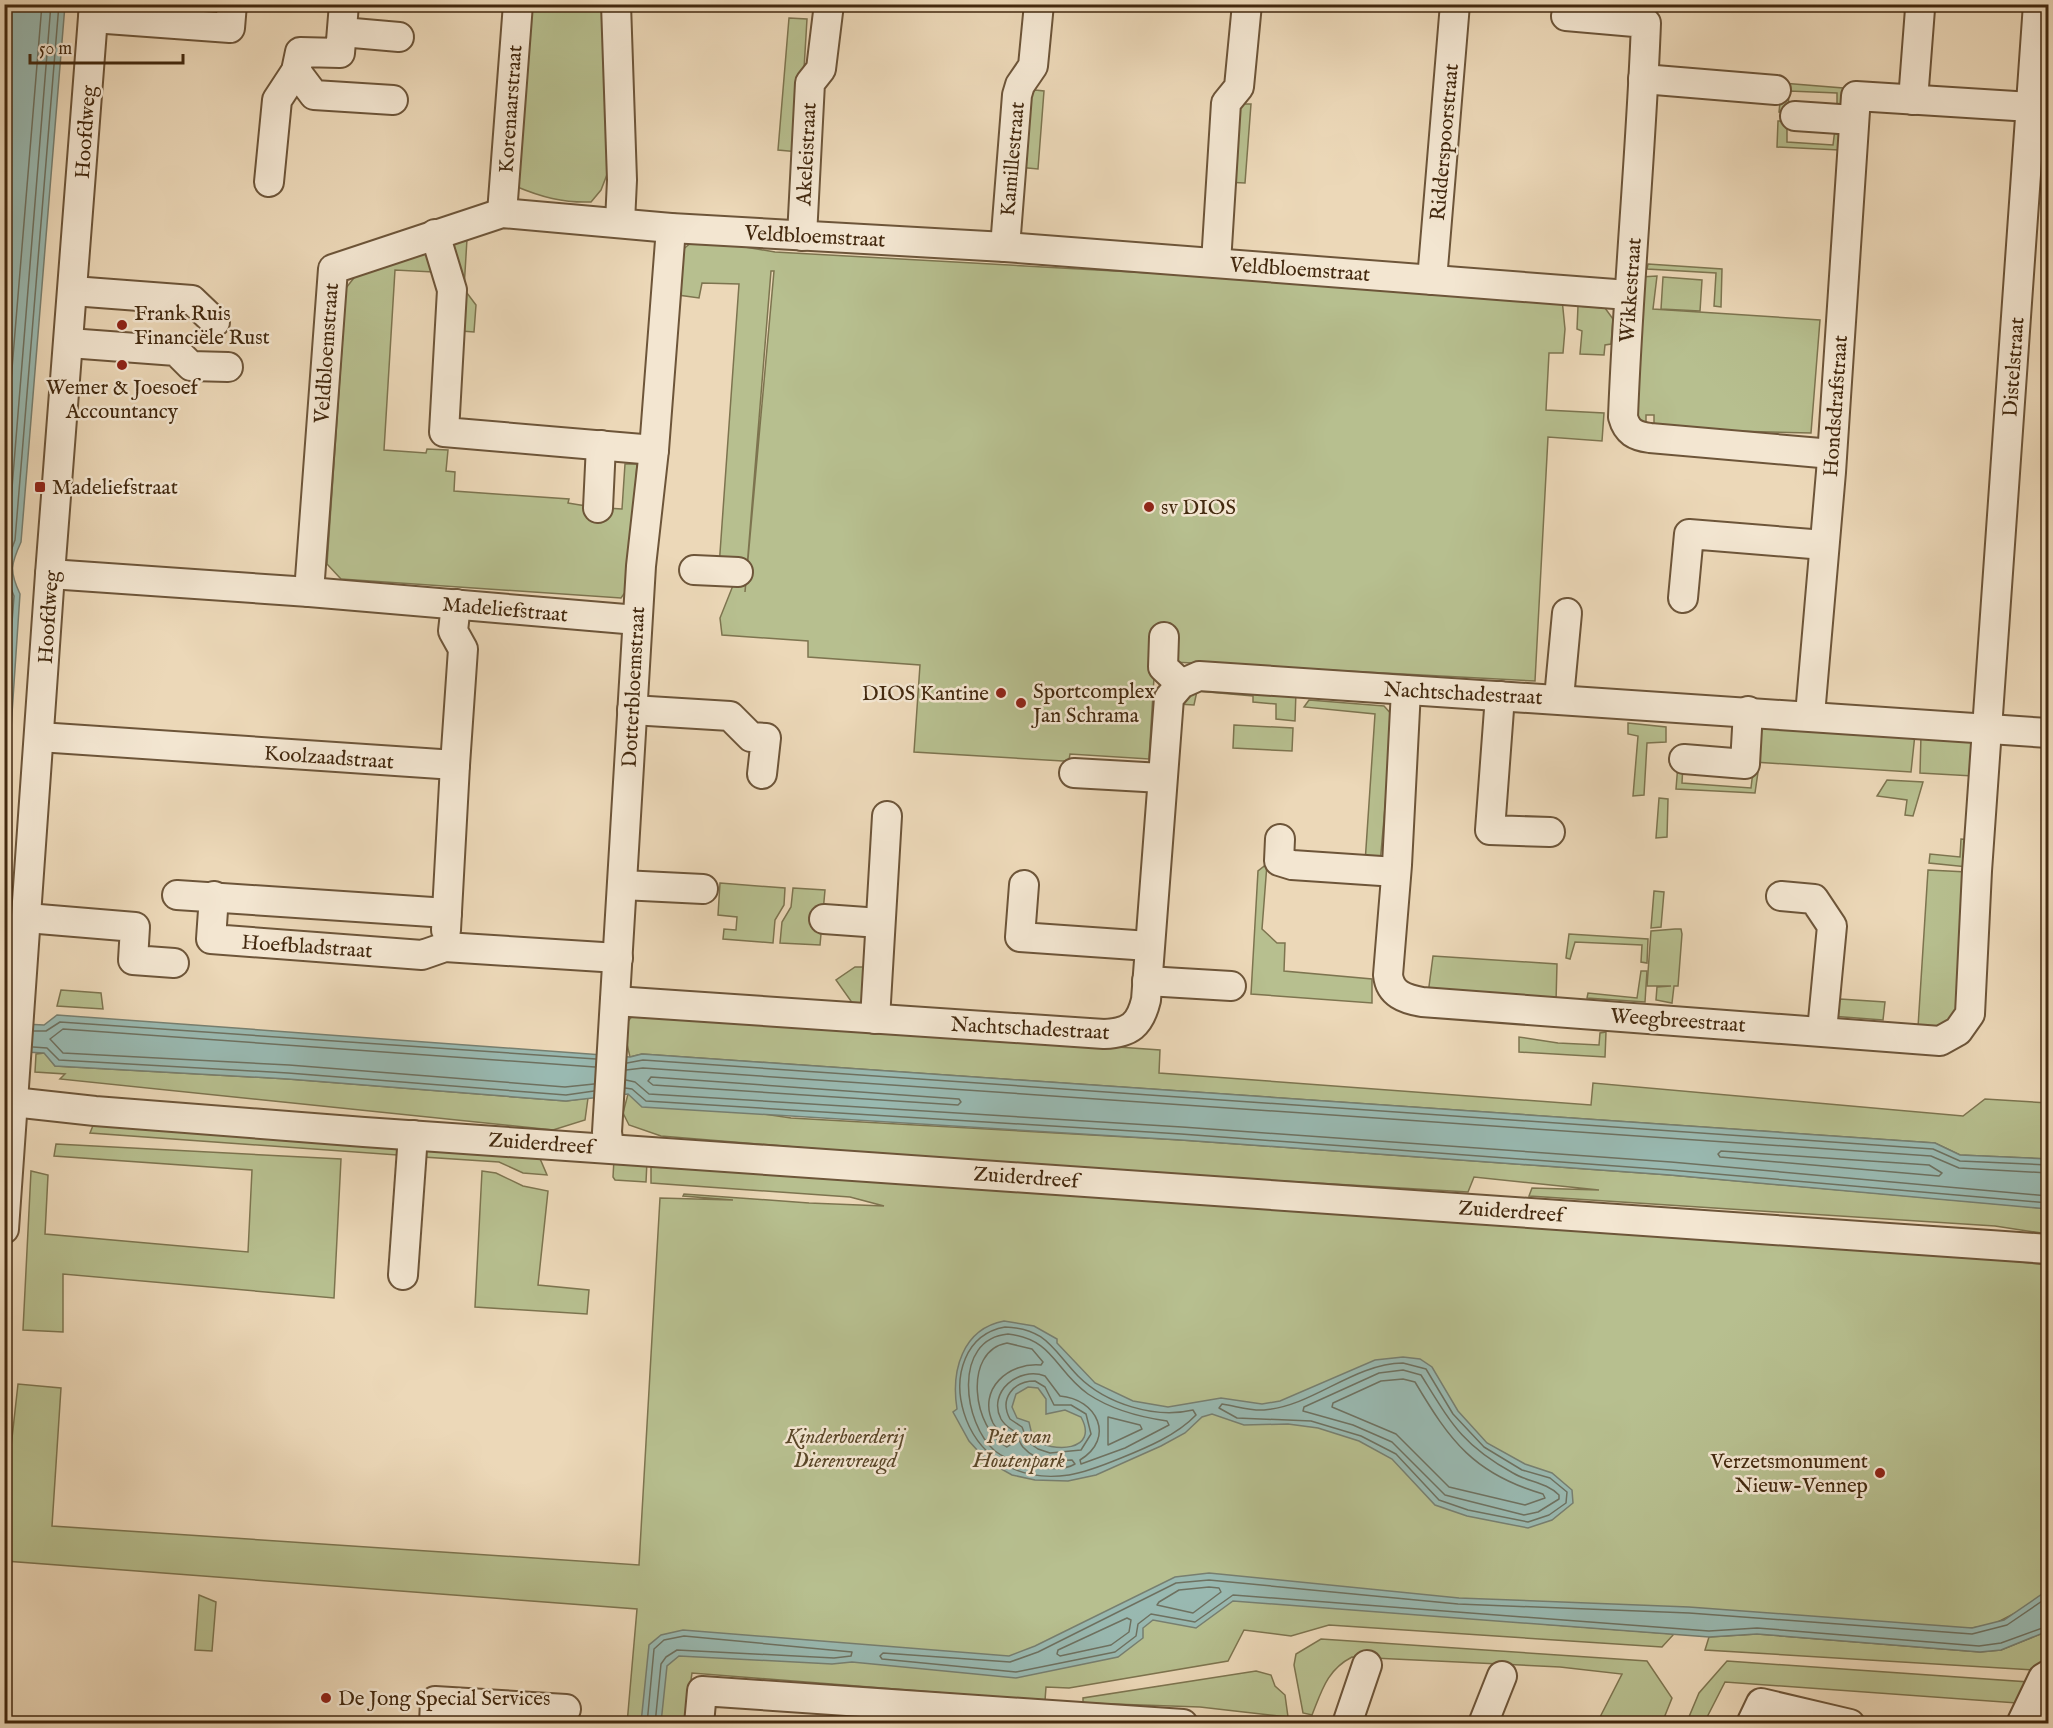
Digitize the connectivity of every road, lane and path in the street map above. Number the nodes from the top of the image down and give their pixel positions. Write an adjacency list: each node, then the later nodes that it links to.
1 (232, 4): 10 (street)
2 (518, 4): 23 (street, Korenaarstraat)
3 (616, 4): 24 (street)
4 (830, 4): 27 (street, Akeleistraat)
5 (1039, 4): 28 (street, Kamillestraat)
6 (1247, 4): 29 (street)
7 (1455, 4): 30 (street, Ridderspoorstraat)
8 (2038, 4): 19 (street, Distelstraat)
9 (1920, 9): 18 (street)
10 (94, 11): 31 (street, Hoofdweg)
11 (1566, 16): 15 (street, Wikkestraat)
12 (343, 18): 13 (street); 14 (street)
13 (399, 37)
14 (296, 71): 17 (street); 22 (street)
15 (1642, 80): 16 (street); 32 (street, Wikkestraat)
16 (1776, 90)
17 (393, 100)
18 (1913, 100): 19 (street); 20 (street)
19 (2031, 107): 57 (street, Distelstraat)
20 (1855, 108): 21 (street); 38 (street, Hondsdrafstraat)
21 (1795, 116)
22 (269, 182)
23 (502, 213): 24 (street, Veldbloemstraat); 26 (street, Veldbloemstraat)
24 (620, 222): 25 (street, Veldbloemstraat)
25 (670, 228): 27 (street, Veldbloemstraat); 37 (street, Dotterbloemstraat)
26 (435, 234): 36 (street); 44 (street, Veldbloemstraat)
27 (802, 236): 28 (street, Veldbloemstraat)
28 (1005, 247): 29 (street, Veldbloemstraat)
29 (1216, 263): 30 (street, Veldbloemstraat)
30 (1432, 280): 32 (street, Veldbloemstraat)
31 (74, 291): 33 (street); 34 (street, Hoofdweg)
32 (1628, 295): 38 (street, Wikkestraat)
33 (215, 322)
34 (69, 343): 35 (street); 43 (street, Hoofdweg)
35 (228, 368)
36 (601, 445): 37 (street); 39 (street)
37 (654, 450): 48 (street, Dotterbloemstraat)
38 (1832, 454): 40 (street, Hondsdrafstraat)
39 (598, 508)
40 (1824, 545): 45 (street); 56 (street, Hondsdrafstraat)
41 (694, 570): 42 (street)
42 (738, 572)
43 (50, 574): 44 (street, Madeliefstraat); 59 (street, Hoofdweg)
44 (309, 592): 46 (street, Madeliefstraat)
45 (1683, 598)
46 (456, 604): 48 (street, Madeliefstraat); 61 (street)
47 (1567, 613): 53 (street)
48 (637, 620): 54 (street, Dotterbloemstraat)
49 (1164, 637): 50 (street)
50 (1181, 684): 51 (street, Nachtschadestraat); 64 (street, Nachtschadestraat)
51 (1406, 690): 52 (street, Nachtschadestraat); 68 (street, Weegbreestraat)
52 (1500, 696): 53 (street, Nachtschadestraat); 66 (street)
53 (1560, 698): 55 (street, Nachtschadestraat)
54 (632, 710): 63 (street); 69 (street, Dotterbloemstraat)
55 (1748, 711): 56 (street, Nachtschadestraat); 60 (street)
56 (1810, 715): 57 (street, Nachtschadestraat)
57 (1988, 729): 58 (street, Nachtschadestraat); 87 (street, Weegbreestraat)
58 (2049, 733)
59 (39, 737): 61 (street, Koolzaadstraat); 76 (street, Hoofdweg)
60 (1684, 759)
61 (455, 765): 75 (street)
62 (1074, 772): 64 (street)
63 (762, 774)
64 (1162, 778): 79 (street, Nachtschadestraat)
65 (886, 816): 78 (street)
66 (1550, 832)
67 (1280, 839): 68 (street)
68 (1396, 872): 87 (street, Weegbreestraat)
69 (622, 885): 71 (street); 81 (street, Dotterbloemstraat)
70 (1024, 885): 79 (street)
71 (703, 889)
72 (177, 895): 73 (street, Hoefbladstraat)
73 (214, 896): 75 (street, Hoefbladstraat); 80 (street, Hoefbladstraat)
74 (1781, 896): 87 (street)
75 (447, 913): 80 (street)
76 (27, 918): 82 (street); 88 (street, Hoofdweg)
77 (824, 919): 78 (street)
78 (880, 923): 86 (street)
79 (1149, 946): 83 (street, Nachtschadestraat)
80 (445, 947): 81 (street, Hoefbladstraat)
81 (618, 958): 85 (street, Dotterbloemstraat)
82 (174, 963)
83 (1147, 981): 84 (street); 86 (street, Nachtschadestraat)
84 (1232, 986)
85 (615, 1001): 86 (street, Nachtschadestraat); 90 (street, Dotterbloemstraat)
86 (875, 1019)
87 (1822, 1031)
88 (9, 1102): 89 (street, Zuiderdreef); 91 (street, Hoofdweg)
89 (413, 1135): 90 (street, Zuiderdreef); 93 (street)
90 (609, 1148): 92 (street, Zuiderdreef)
91 (4, 1229)
92 (2049, 1249)
93 (403, 1275)
94 (1367, 1665): 102 (street)
95 (2049, 1675): 106 (street)
96 (1502, 1676): 103 (street)
97 (566, 1709): 98 (street)
98 (474, 1713): 99 (street)
99 (434, 1724)
100 (699, 1724): 101 (street)
101 (1183, 1724)
102 (1347, 1724)
103 (1483, 1724)
104 (1751, 1724): 105 (street)
105 (1850, 1724)
106 (2021, 1724)

